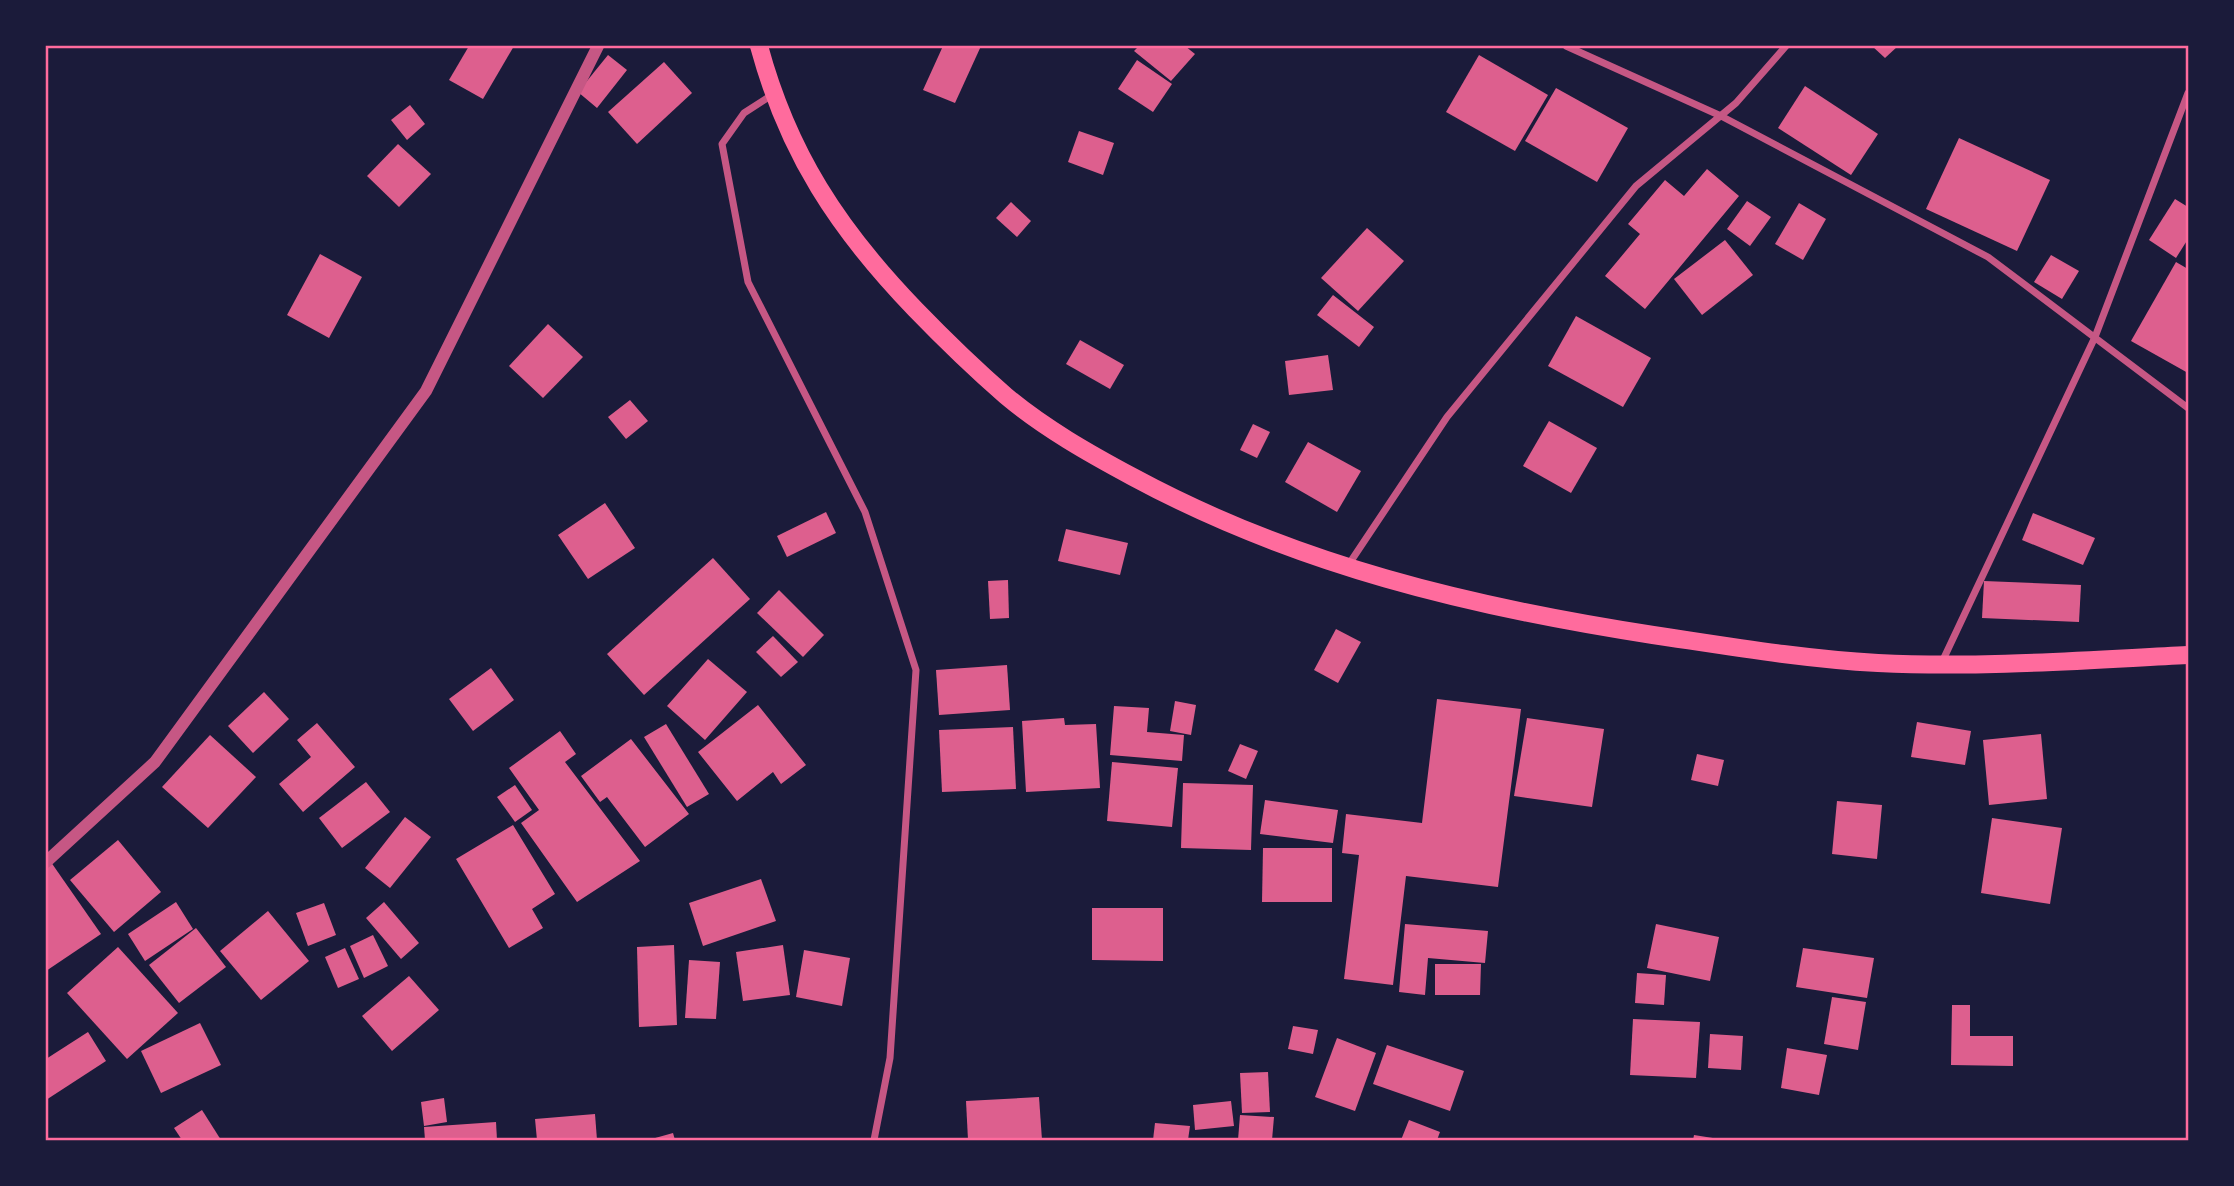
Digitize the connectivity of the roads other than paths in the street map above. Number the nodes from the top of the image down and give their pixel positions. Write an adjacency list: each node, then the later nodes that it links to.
1 (598, 46): 13 (street)
2 (759, 46): 6 (main road)
3 (1566, 46): 7 (street)
4 (1786, 46): 7 (street)
5 (2189, 93): 8 (street)
6 (772, 95): 10 (main road); 14 (street)
7 (1721, 116): 8 (street); 10 (street)
8 (2095, 337): 9 (street); 12 (street)
9 (2189, 408)
10 (1346, 567): 12 (main road)
11 (2189, 655): 12 (main road)
12 (1941, 663)
13 (46, 862)
14 (874, 1140)

